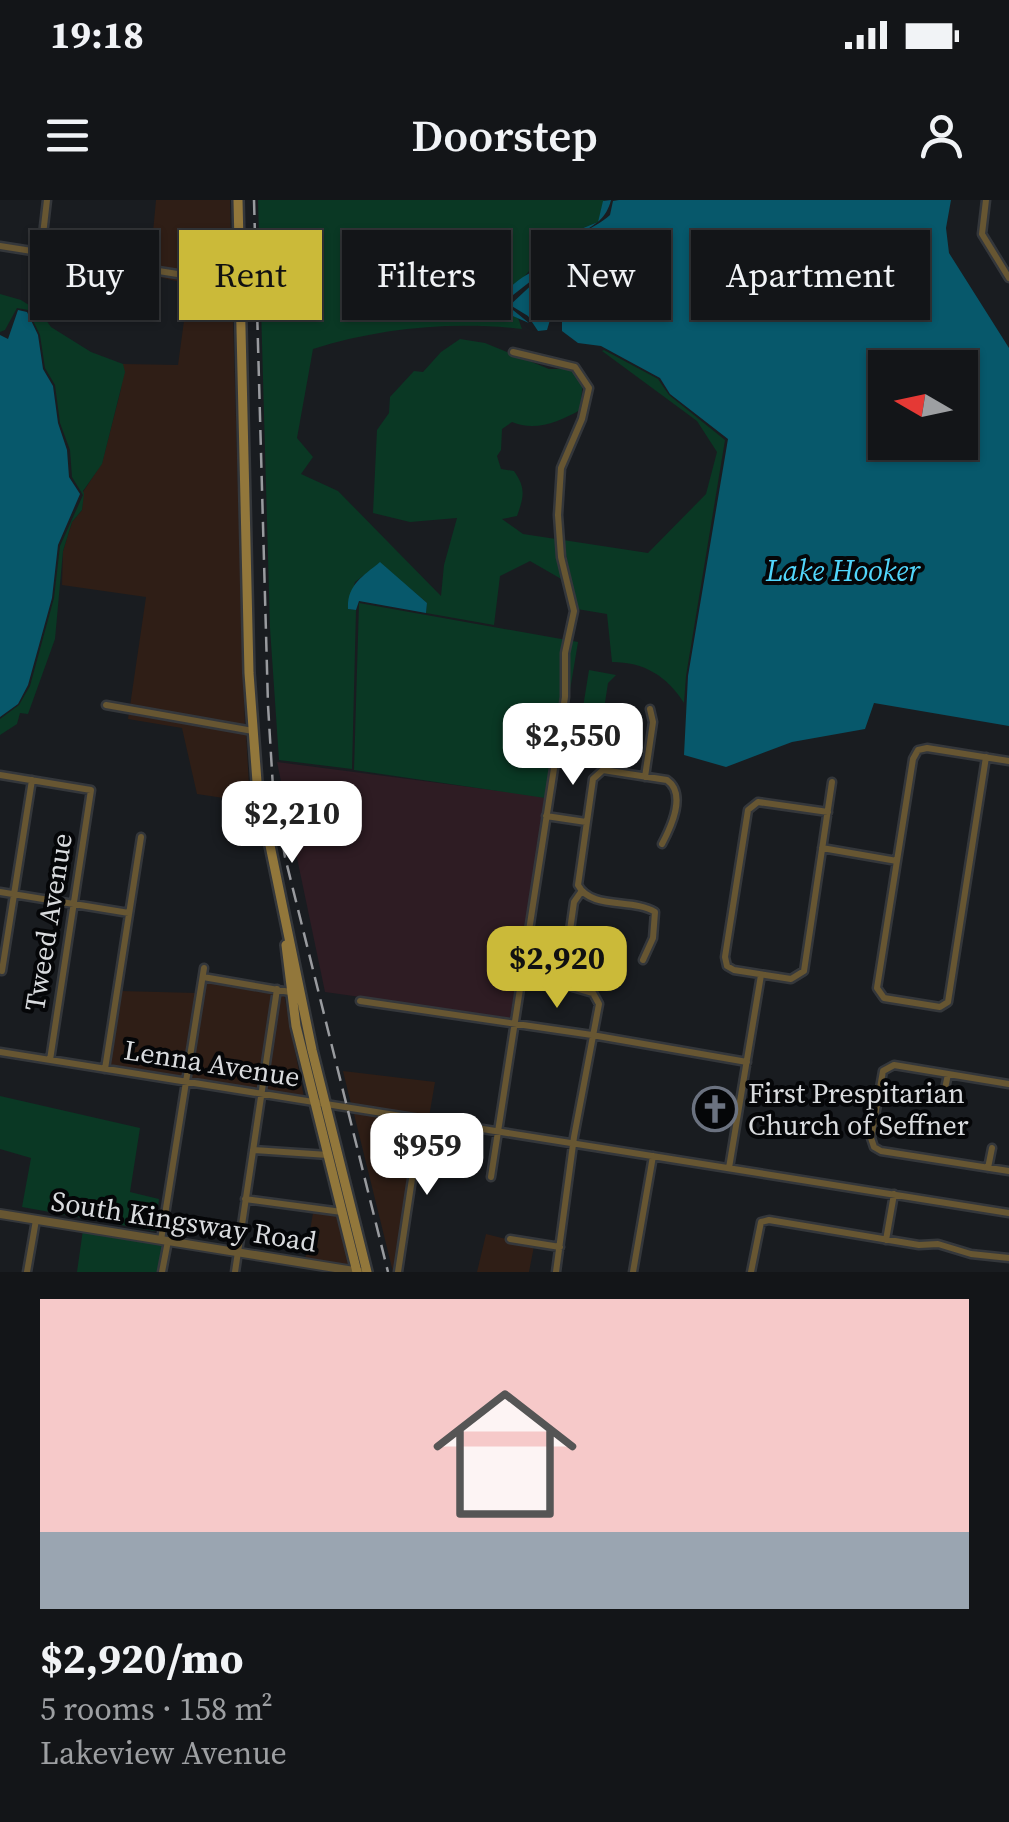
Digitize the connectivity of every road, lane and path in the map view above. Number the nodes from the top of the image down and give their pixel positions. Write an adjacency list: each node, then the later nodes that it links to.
1 (47, 200): 4 (street)
2 (238, 200): 5 (main road)
3 (986, 200): 8 (street)
4 (44, 230)
5 (239, 230)
6 (0, 246): 7 (street)
7 (30, 250)
8 (1009, 278)
9 (243, 320): 13 (main road)
10 (513, 352): 21 (street)
11 (106, 705): 13 (street)
12 (650, 708): 17 (street)
13 (253, 731): 31 (main road)
14 (986, 757): 15 (street); 26 (street); 26 (street)
15 (1009, 761)
16 (0, 775): 18 (street)
17 (644, 777): 22 (street); 24 (street)
18 (32, 780): 29 (street); 30 (street, Tweed Avenue)
19 (832, 782): 20 (street)
20 (828, 812): 25 (street); 35 (street)
21 (546, 816): 22 (street); 39 (street)
22 (586, 822): 28 (street)
23 (141, 838): 32 (street)
24 (662, 844)
25 (822, 848): 26 (street); 35 (street)
26 (897, 861)
27 (0, 892): 29 (street)
28 (581, 892): 33 (street); 40 (street)
29 (15, 894): 30 (street); 34 (street)
30 (74, 903): 32 (street); 42 (street, Tweed Avenue)
31 (281, 908): 37 (main road); 50 (main road)
32 (129, 913): 44 (street)
33 (643, 960)
34 (2, 971)
35 (761, 974): 43 (street)
36 (277, 990): 37 (street); 46 (street); 48 (street)
37 (290, 992): 50 (main road)
38 (360, 1000): 39 (street)
39 (514, 1023): 40 (street); 52 (street)
40 (592, 1035): 43 (street); 53 (street)
41 (0, 1052): 42 (street, Lenna Avenue)
42 (50, 1060): 44 (street, Lenna Avenue)
43 (747, 1062): 58 (street)
44 (105, 1069): 46 (street, Lenna Avenue)
45 (948, 1074): 47 (street); 49 (street); 59 (street)
46 (186, 1082): 48 (street, Lenna Avenue); 69 (street)
47 (1009, 1084)
48 (262, 1093): 50 (street, Lenna Avenue); 55 (street)
49 (944, 1094)
50 (321, 1102): 51 (street, Lenna Avenue); 56 (main road); 77 (main road)
51 (421, 1119): 52 (street, Lenna Avenue); 78 (street)
52 (497, 1131): 53 (street, Lenna Avenue); 61 (street)
53 (574, 1143): 57 (street, Lenna Avenue); 71 (street)
54 (992, 1148): 59 (street)
55 (253, 1150): 56 (street); 63 (street)
56 (328, 1156): 64 (main road)
57 (652, 1156): 58 (street, Lenna Avenue); 80 (street)
58 (730, 1168): 62 (street, Lenna Avenue)
59 (988, 1168): 60 (street)
60 (1009, 1172)
61 (492, 1177)
62 (894, 1194): 65 (street, Lenna Avenue); 70 (street)
63 (244, 1199): 64 (street); 72 (street)
64 (342, 1212): 77 (main road)
65 (1009, 1212)
66 (0, 1214): 67 (street, South Kingsway Road)
67 (36, 1220): 69 (street, South Kingsway Road); 74 (street)
68 (510, 1239): 71 (street)
69 (164, 1240): 72 (street, South Kingsway Road); 75 (street)
70 (886, 1240): 73 (street); 81 (street)
71 (560, 1247): 79 (street)
72 (236, 1252): 76 (street); 77 (street, South Kingsway Road)
73 (1009, 1258)
74 (28, 1272)
75 (162, 1272)
76 (235, 1272)
77 (360, 1272)
78 (398, 1272)
79 (556, 1272)
80 (634, 1272)
81 (751, 1272)

